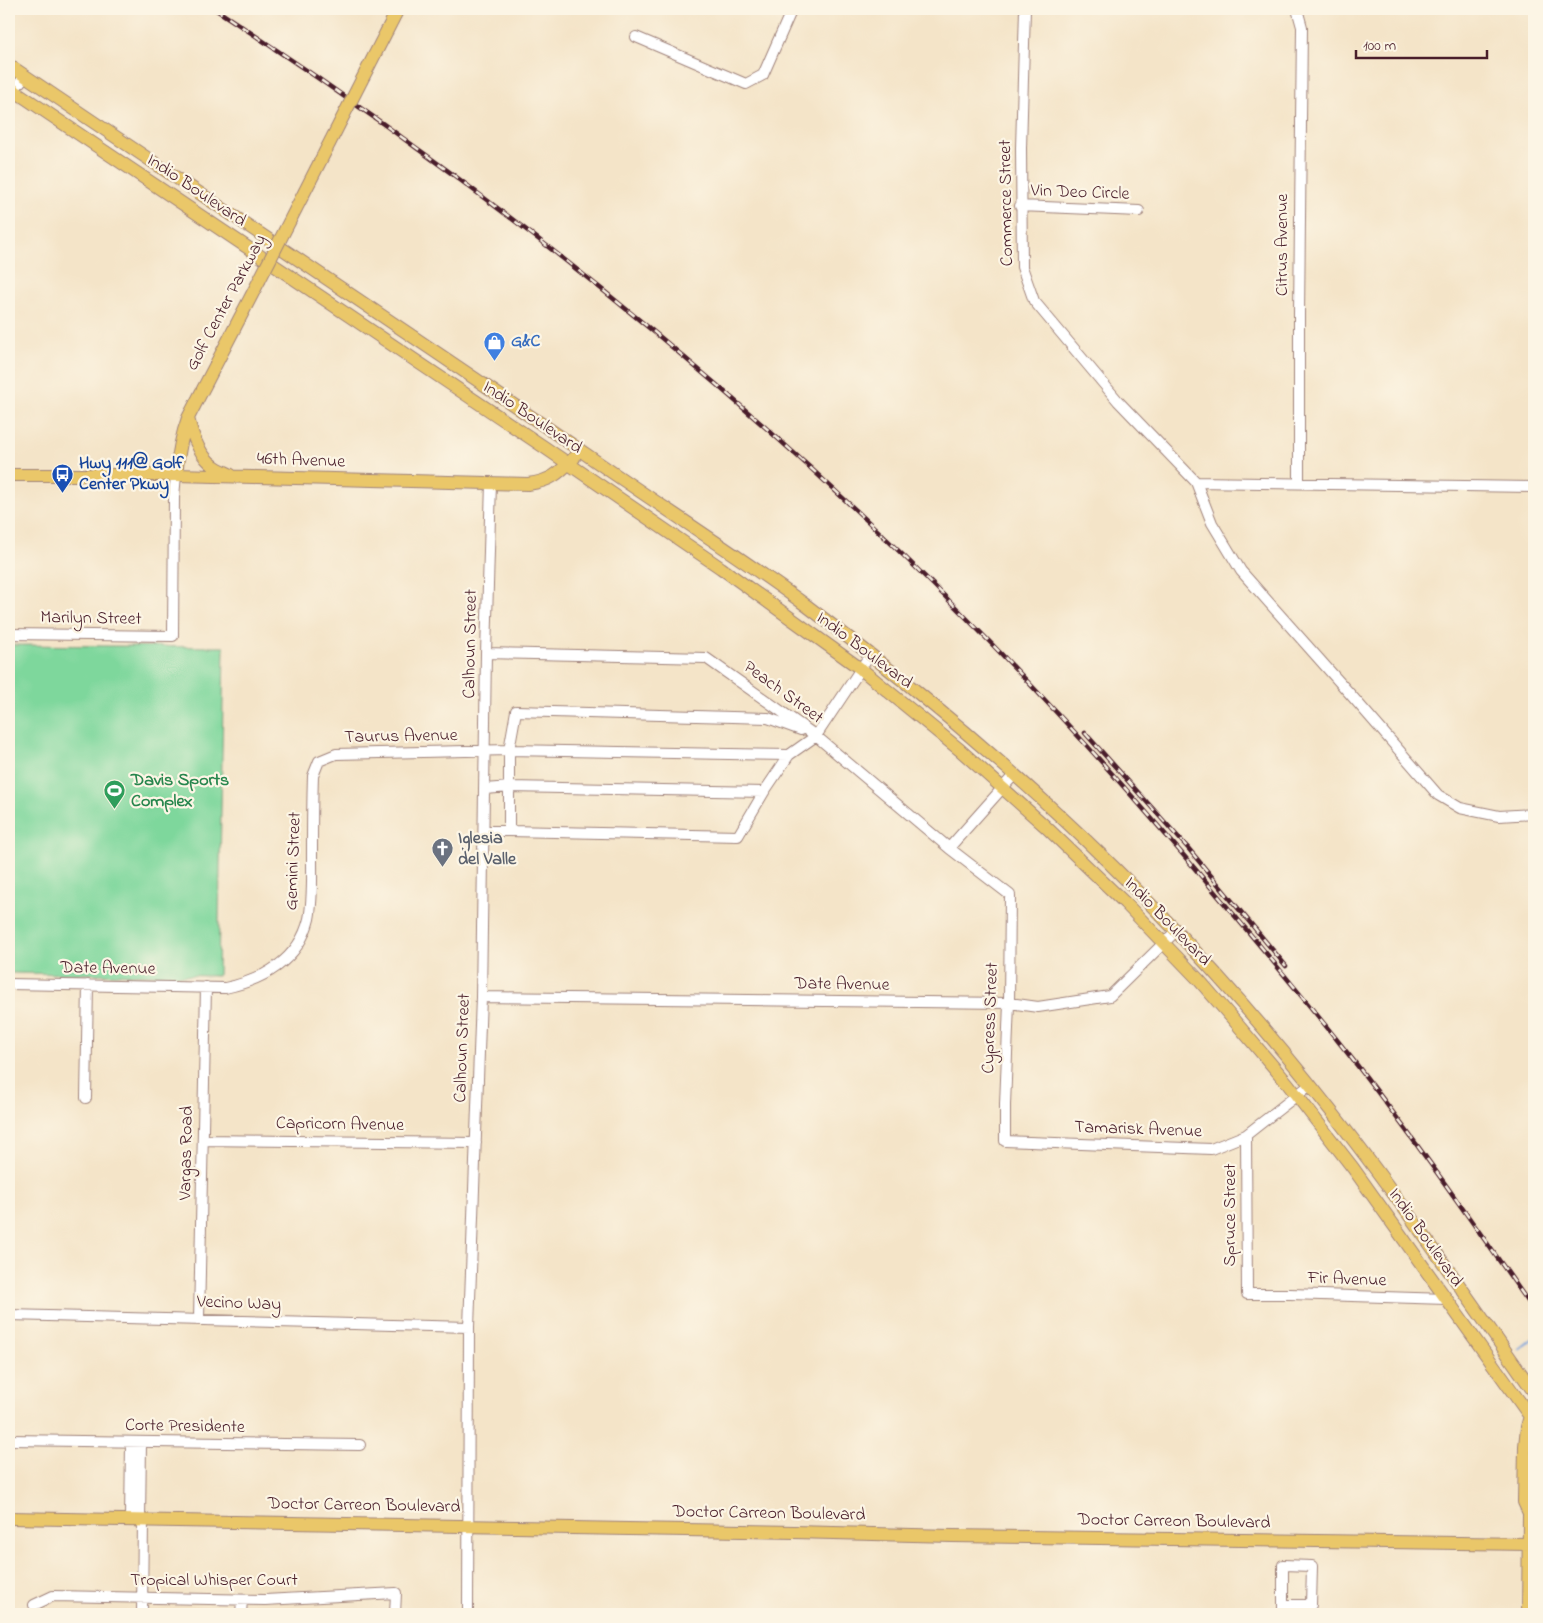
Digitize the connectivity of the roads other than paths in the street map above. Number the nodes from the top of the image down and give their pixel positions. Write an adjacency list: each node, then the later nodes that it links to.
1 (398, 9): 13 (main road, Golf Center Parkway, bridge)
2 (792, 9): 5 (street)
3 (1025, 9): 11 (street, Commerce Street)
4 (1297, 9): 21 (street, Citrus Avenue)
5 (636, 37)
6 (9, 65): 7 (main road, Indio Boulevard)
7 (25, 76): 8 (street); 10 (main road, Indio Boulevard)
8 (10, 91): 9 (main road, Indio Boulevard)
9 (114, 157): 10 (main road); 15 (main road, Indio Boulevard)
10 (182, 181): 14 (main road, Indio Boulevard)
11 (1020, 206): 12 (street, Vin Deo Circle); 19 (street, Commerce Street)
12 (1139, 211)
13 (188, 418): 17 (main road, Golf Center Parkway); 18 (main road)
14 (581, 451): 15 (main road, 46th Avenue); 26 (main road, Indio Boulevard)
15 (568, 464): 20 (main road, 46th Avenue); 27 (main road, Indio Boulevard)
16 (9, 475): 17 (main road, 46th Avenue)
17 (176, 475): 18 (main road, 46th Avenue); 24 (street, Golf Center Parkway)
18 (236, 476): 20 (main road, 46th Avenue)
19 (1196, 482): 21 (street); 38 (street)
20 (490, 483): 25 (street, Calhoun Street)
21 (1299, 483): 22 (street)
22 (1534, 487)
23 (9, 634): 24 (street, Marilyn Street)
24 (173, 636)
25 (486, 653): 28 (street, Peach Street); 30 (street, Calhoun Street)
26 (870, 655): 27 (street); 33 (main road, Indio Boulevard)
27 (861, 669): 28 (street); 35 (main road, Indio Boulevard)
28 (816, 736): 29 (street); 31 (street); 41 (street, Peach Street)
29 (509, 750): 30 (street, Taurus Avenue); 31 (street, Taurus Avenue); 34 (street)
30 (486, 752): 32 (street, Taurus Avenue); 36 (street, Calhoun Street)
31 (789, 756): 37 (street)
32 (319, 761): 47 (street, Gemini Street)
33 (1014, 775): 35 (street); 43 (main road, Indio Boulevard)
34 (510, 787): 36 (street); 37 (street); 40 (street)
35 (1004, 787): 41 (street); 44 (main road, Indio Boulevard)
36 (485, 788): 39 (street, Calhoun Street)
37 (764, 792): 40 (street)
38 (1534, 814)
39 (484, 831): 40 (street); 48 (street, Calhoun Street)
40 (509, 831)
41 (949, 848): 42 (street, Peach Street)
42 (1010, 895): 49 (street, Cypress Street)
43 (1176, 931): 44 (street, Date Avenue); 50 (main road, Indio Boulevard)
44 (1164, 943): 49 (street, Date Avenue); 51 (main road, Indio Boulevard)
45 (9, 984): 46 (street, Date Avenue)
46 (88, 985): 47 (street, Date Avenue); 52 (street)
47 (206, 987): 54 (street, Vargas Road)
48 (481, 997): 49 (street, Date Avenue); 56 (street, Calhoun Street)
49 (1009, 1003): 55 (street, Cypress Street)
50 (1310, 1085): 51 (street, Tamarisk Avenue); 62 (main road, Indio Boulevard)
51 (1297, 1096): 53 (street, Tamarisk Avenue); 58 (main road, Indio Boulevard)
52 (86, 1098)
53 (1246, 1135): 55 (street, Tamarisk Avenue); 57 (street, Spruce Street)
54 (203, 1140): 56 (street, Capricorn Avenue); 60 (street, Vargas Road)
55 (1005, 1142)
56 (476, 1143): 61 (street, Calhoun Street)
57 (1247, 1294): 58 (street, Fir Avenue)
58 (1446, 1299): 63 (main road, Indio Boulevard)
59 (9, 1314): 60 (street, Vecino Way)
60 (199, 1319): 61 (street, Vecino Way)
61 (469, 1326): 71 (street, Calhoun Street)
62 (1534, 1392)
63 (1533, 1417): 68 (main road)
64 (9, 1440): 65 (street, Corte Presidente)
65 (136, 1443): 66 (street, Corte Presidente); 70 (street)
66 (360, 1445)
67 (1534, 1459): 68 (main road)
68 (1533, 1506): 72 (main road)
69 (9, 1518): 70 (main road, Doctor Carreon Boulevard)
70 (137, 1520): 71 (main road, Doctor Carreon Boulevard); 73 (street)
71 (469, 1526): 72 (main road, Doctor Carreon Boulevard); 80 (street, Calhoun Street)
72 (1529, 1544): 81 (main road)
73 (142, 1598): 74 (street, Tropical Whisper Court); 75 (street, Tropical Whisper Court); 77 (street)
74 (242, 1600): 78 (street); 79 (street, Tropical Whisper Court)
75 (34, 1605)
76 (1283, 1610): 76 (street)
77 (142, 1614)
78 (241, 1614)
79 (395, 1614)
80 (468, 1614)
81 (1528, 1614)

